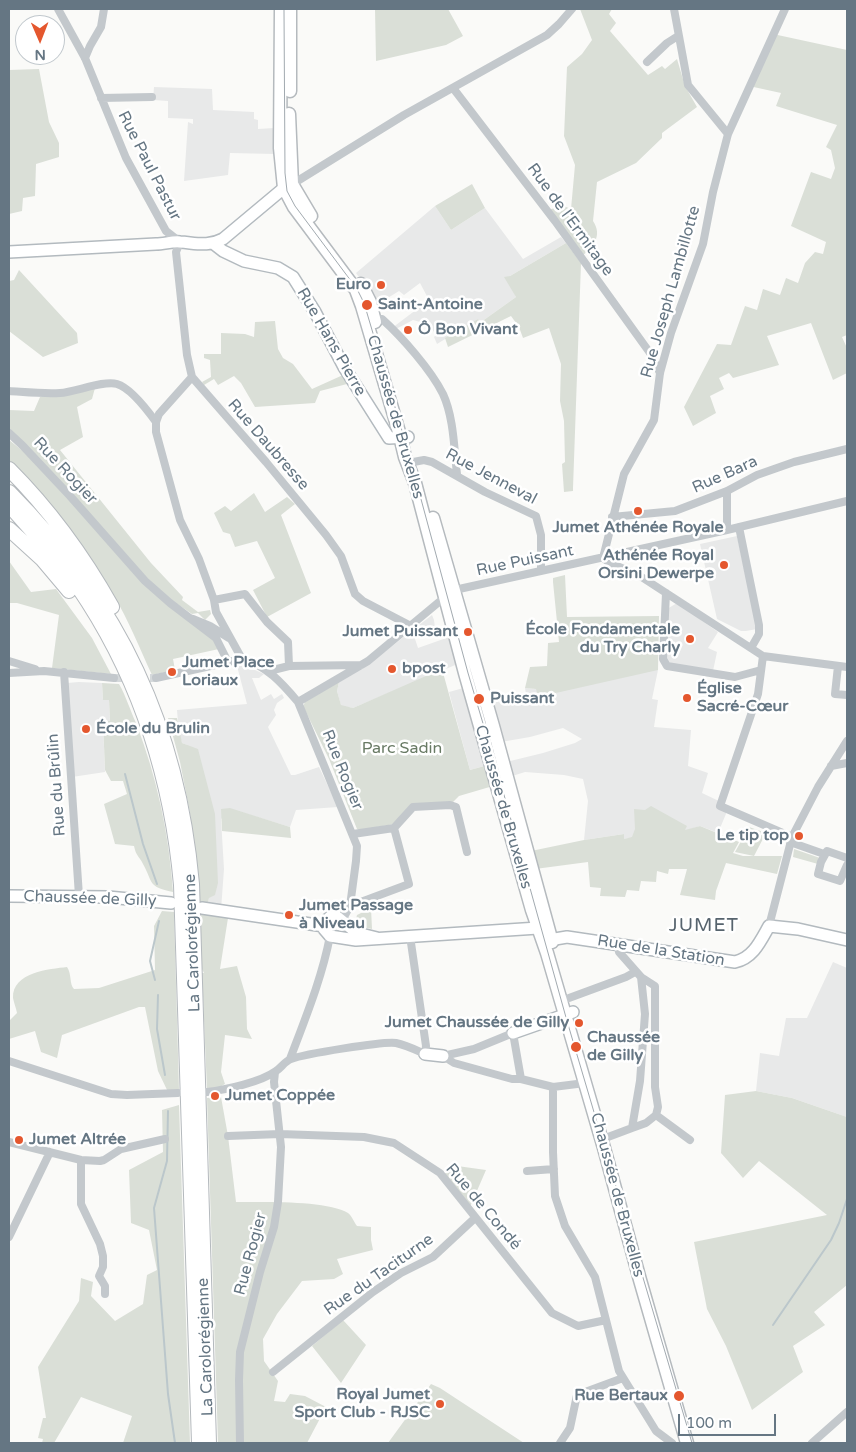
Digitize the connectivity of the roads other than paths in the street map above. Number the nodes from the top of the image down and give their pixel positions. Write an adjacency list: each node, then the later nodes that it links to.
1 (58, 9): 9 (street, Rue Paul Pastur)
2 (104, 9): 9 (street)
3 (281, 9): 15 (main road, Chaussée de Bruxelles)
4 (290, 9): 15 (main road, Chaussée de Bruxelles)
5 (572, 9): 11 (street)
6 (674, 9): 8 (street)
7 (785, 9): 14 (street, Rue Joseph Lambillotte)
8 (678, 36): 10 (street); 14 (street)
9 (85, 58): 13 (street, Rue Paul Pastur)
10 (647, 62)
11 (453, 88): 15 (street); 20 (street, Rue de l'Ermitage)
12 (152, 97): 13 (street, Rue Paul Pastur)
13 (100, 98): 16 (street, Rue Paul Pastur)
14 (728, 134): 20 (street, Rue Joseph Lambillotte)
15 (288, 186): 17 (street); 19 (main road, Chaussée de Bruxelles)
16 (180, 242): 17 (street); 18 (street); 21 (street, Rue Daubresse)
17 (214, 244): 25 (street, Rue Hans Pierre)
18 (9, 252)
19 (371, 321): 25 (main road, Chaussée de Bruxelles); 27 (main road, Chaussée de Bruxelles); 29 (street)
20 (660, 373): 35 (street, Rue Joseph Lambillotte)
21 (192, 377): 23 (street); 45 (street, Rue Daubresse)
22 (9, 391): 23 (street)
23 (156, 422): 43 (street)
24 (9, 434): 46 (street, Rue Rogier)
25 (404, 437): 27 (main road, Chaussée de Bruxelles)
26 (847, 449): 30 (street, Rue Bara)
27 (412, 463): 29 (street, Rue Jenneval); 42 (main road, Chaussée de Bruxelles)
28 (9, 469): 58 (highway)
29 (457, 474): 40 (street, Rue Jenneval)
30 (727, 491): 35 (street, Rue Bara); 38 (street)
31 (9, 492): 58 (highway, La Carolorégienne)
32 (847, 502): 36 (street, Rue Puissant)
33 (9, 505): 34 (highway, La Carolorégienne)
34 (14, 515): 53 (highway, La Carolorégienne)
35 (612, 517): 39 (street, Rue Joseph Lambillotte)
36 (738, 527): 38 (street, Rue Puissant); 48 (street)
37 (9, 529): 53 (highway)
38 (727, 530): 39 (street, Rue Puissant)
39 (603, 558): 40 (street, Rue Puissant); 41 (street)
40 (541, 571): 42 (street, Rue Puissant)
41 (666, 593): 48 (street); 59 (street)
42 (449, 596): 45 (street); 86 (main road, Chaussée de Bruxelles)
43 (214, 600): 44 (street); 55 (street)
44 (216, 612): 46 (street); 47 (street)
45 (411, 626): 54 (street)
46 (210, 630): 47 (street); 52 (street)
47 (229, 638): 50 (street)
48 (751, 648): 49 (street)
49 (762, 656): 56 (street); 59 (street)
50 (242, 659): 52 (street); 61 (street, Rue Rogier)
51 (9, 661): 60 (street)
52 (228, 662): 65 (street)
53 (121, 663): 129 (highway, La Carolorégienne)
54 (361, 665): 55 (street); 67 (street)
55 (289, 666): 61 (street)
56 (838, 666): 57 (street); 66 (street)
57 (847, 667)
58 (137, 670): 130 (highway, La Carolorégienne)
59 (761, 670): 73 (street)
60 (44, 671): 62 (street); 63 (street)
61 (269, 671): 67 (street, Rue Rogier)
62 (64, 672): 64 (street); 79 (street, Rue du Brûlin)
63 (9, 673)
64 (114, 678)
65 (156, 678)
66 (847, 695)
67 (298, 702): 72 (street, Rue Rogier)
68 (847, 741): 70 (street, Rue de la Station)
69 (847, 763): 70 (street)
70 (831, 766): 73 (street, Rue de la Station)
71 (394, 828): 72 (street); 74 (street); 81 (street)
72 (352, 834): 81 (street, Rue Rogier)
73 (791, 840): 75 (street); 84 (street, Rue de la Station)
74 (467, 852)
75 (824, 854): 76 (street); 77 (street)
76 (847, 858)
77 (847, 866)
78 (9, 896): 79 (street, Chaussée de Gilly)
79 (78, 896): 80 (street, Chaussée de Gilly)
80 (171, 903)
81 (350, 906): 83 (street)
82 (202, 908): 85 (street)
83 (342, 920): 85 (street); 85 (street); 88 (street)
84 (769, 926): 89 (street); 90 (street, Rue de la Station)
85 (330, 932): 88 (street); 99 (street)
86 (545, 934): 87 (street); 90 (street, Rue de la Station); 92 (main road, Chaussée de Bruxelles); 93 (main road, Chaussée de Bruxelles)
87 (410, 936): 88 (street); 97 (street)
88 (377, 938)
89 (847, 940)
90 (618, 944): 91 (street)
91 (638, 974): 92 (street); 94 (street); 95 (street)
92 (569, 998): 93 (main road, Chaussée de Bruxelles)
93 (569, 1013): 96 (street); 105 (main road, Chaussée de Bruxelles); 113 (main road, Chaussée de Bruxelles)
94 (644, 1024): 95 (street); 101 (street)
95 (655, 1024): 102 (street)
96 (513, 1033): 98 (street); 104 (street)
97 (425, 1054): 98 (street); 99 (street)
98 (443, 1056): 104 (street)
99 (290, 1059): 103 (street)
100 (9, 1061): 108 (street)
101 (641, 1070): 102 (street); 110 (street)
102 (655, 1070): 109 (street)
103 (275, 1072): 107 (street); 111 (street, Rue Rogier)
104 (521, 1079): 106 (street)
105 (585, 1082): 106 (street); 134 (main road, Chaussée de Bruxelles)
106 (554, 1087): 119 (street)
107 (207, 1092)
108 (178, 1093)
109 (656, 1115): 110 (street); 115 (street)
110 (632, 1128): 113 (street)
111 (280, 1134): 112 (street, Rue de Condé); 121 (street, Rue de Condé); 131 (street, Rue Rogier)
112 (228, 1136)
113 (608, 1137): 135 (main road, Chaussée de Bruxelles)
114 (165, 1139): 118 (street)
115 (690, 1140)
116 (9, 1142): 117 (street)
117 (50, 1152): 118 (street); 122 (street)
118 (81, 1160): 123 (street)
119 (554, 1169): 120 (street); 124 (street)
120 (527, 1170)
121 (475, 1218): 124 (street, Rue de Condé); 125 (street, Rue du Taciturne)
122 (9, 1237)
123 (105, 1294)
124 (606, 1320): 126 (street)
125 (273, 1372)
126 (623, 1378): 132 (street); 133 (street)
127 (847, 1412): 128 (street)
128 (823, 1440): 136 (street)
129 (199, 1443)
130 (209, 1443)
131 (240, 1443)
132 (560, 1443)
133 (672, 1443)
134 (687, 1443)
135 (696, 1443)
136 (812, 1443)

